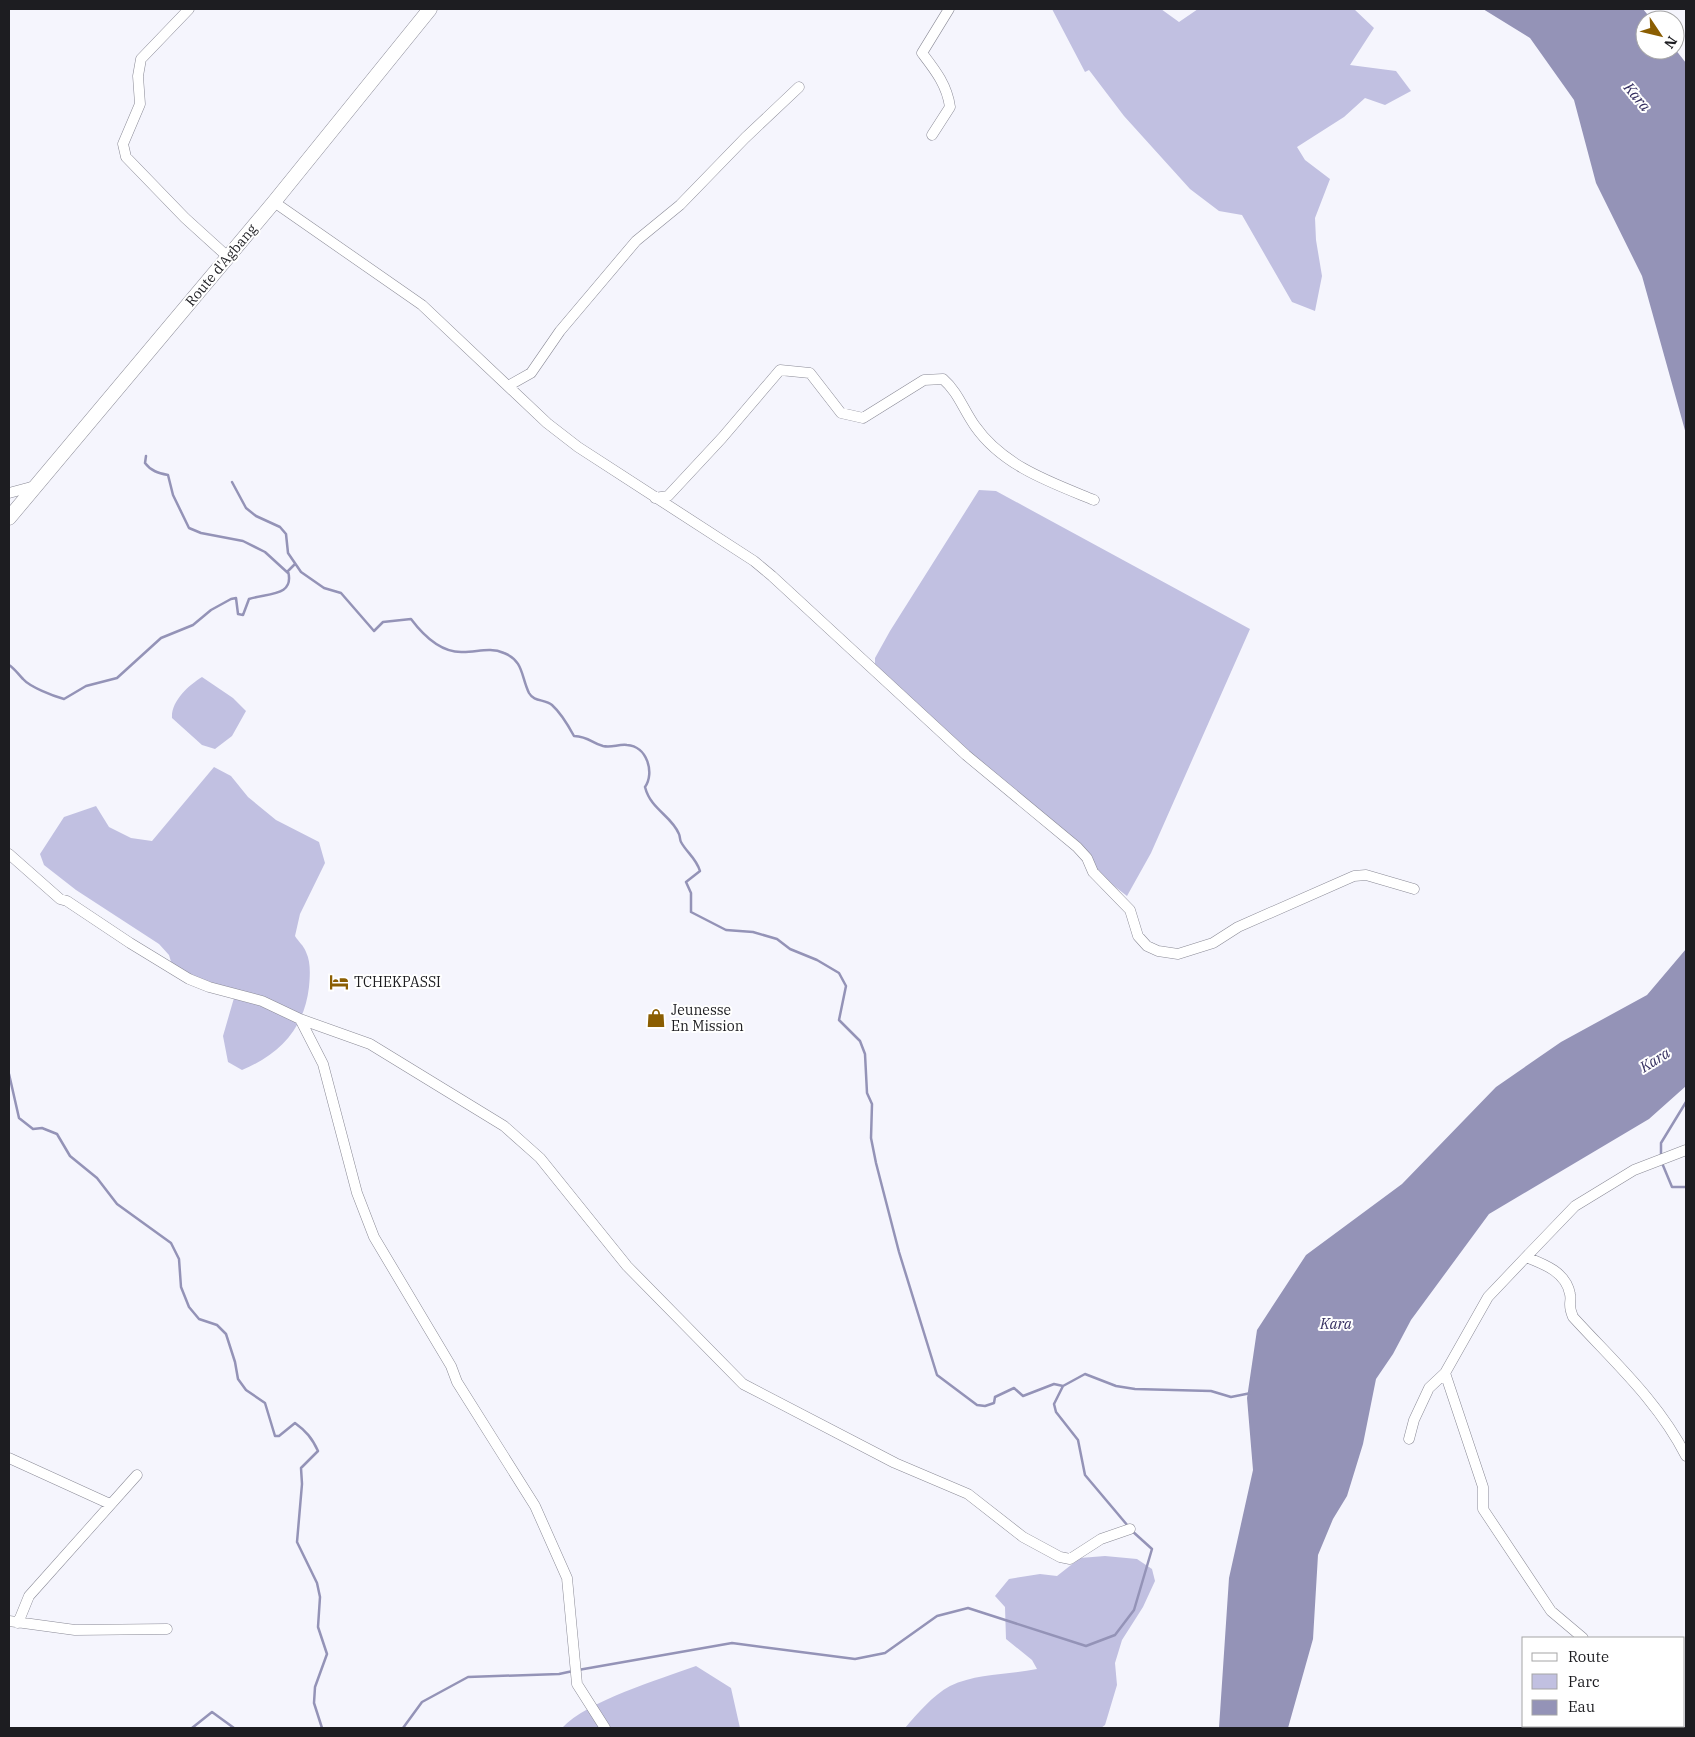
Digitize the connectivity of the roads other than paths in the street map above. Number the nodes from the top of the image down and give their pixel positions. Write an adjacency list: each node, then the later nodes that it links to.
1 (189, 9): 7 (street)
2 (949, 9): 5 (street)
3 (425, 11): 6 (main road, Route d'Agbang)
4 (799, 87): 8 (street)
5 (932, 135)
6 (274, 202): 7 (main road, Route d'Agbang); 8 (street)
7 (228, 258): 9 (main road, Route d'Agbang)
8 (508, 386): 11 (street)
9 (35, 486): 10 (street); 13 (main road, Route d'Agbang)
10 (9, 493)
11 (655, 498): 12 (street); 15 (street)
12 (1094, 500)
13 (9, 518)
14 (9, 854): 16 (street)
15 (1414, 889)
16 (300, 1019): 25 (street); 29 (street)
17 (1686, 1150): 18 (street)
18 (1526, 1257): 19 (street); 21 (street)
19 (1445, 1373): 20 (street); 28 (street)
20 (1410, 1439)
21 (1686, 1456)
22 (9, 1458): 24 (street)
23 (137, 1475): 24 (street)
24 (110, 1504): 26 (street)
25 (1130, 1529)
26 (14, 1622): 27 (street)
27 (167, 1628)
28 (1582, 1637)
29 (605, 1728)

